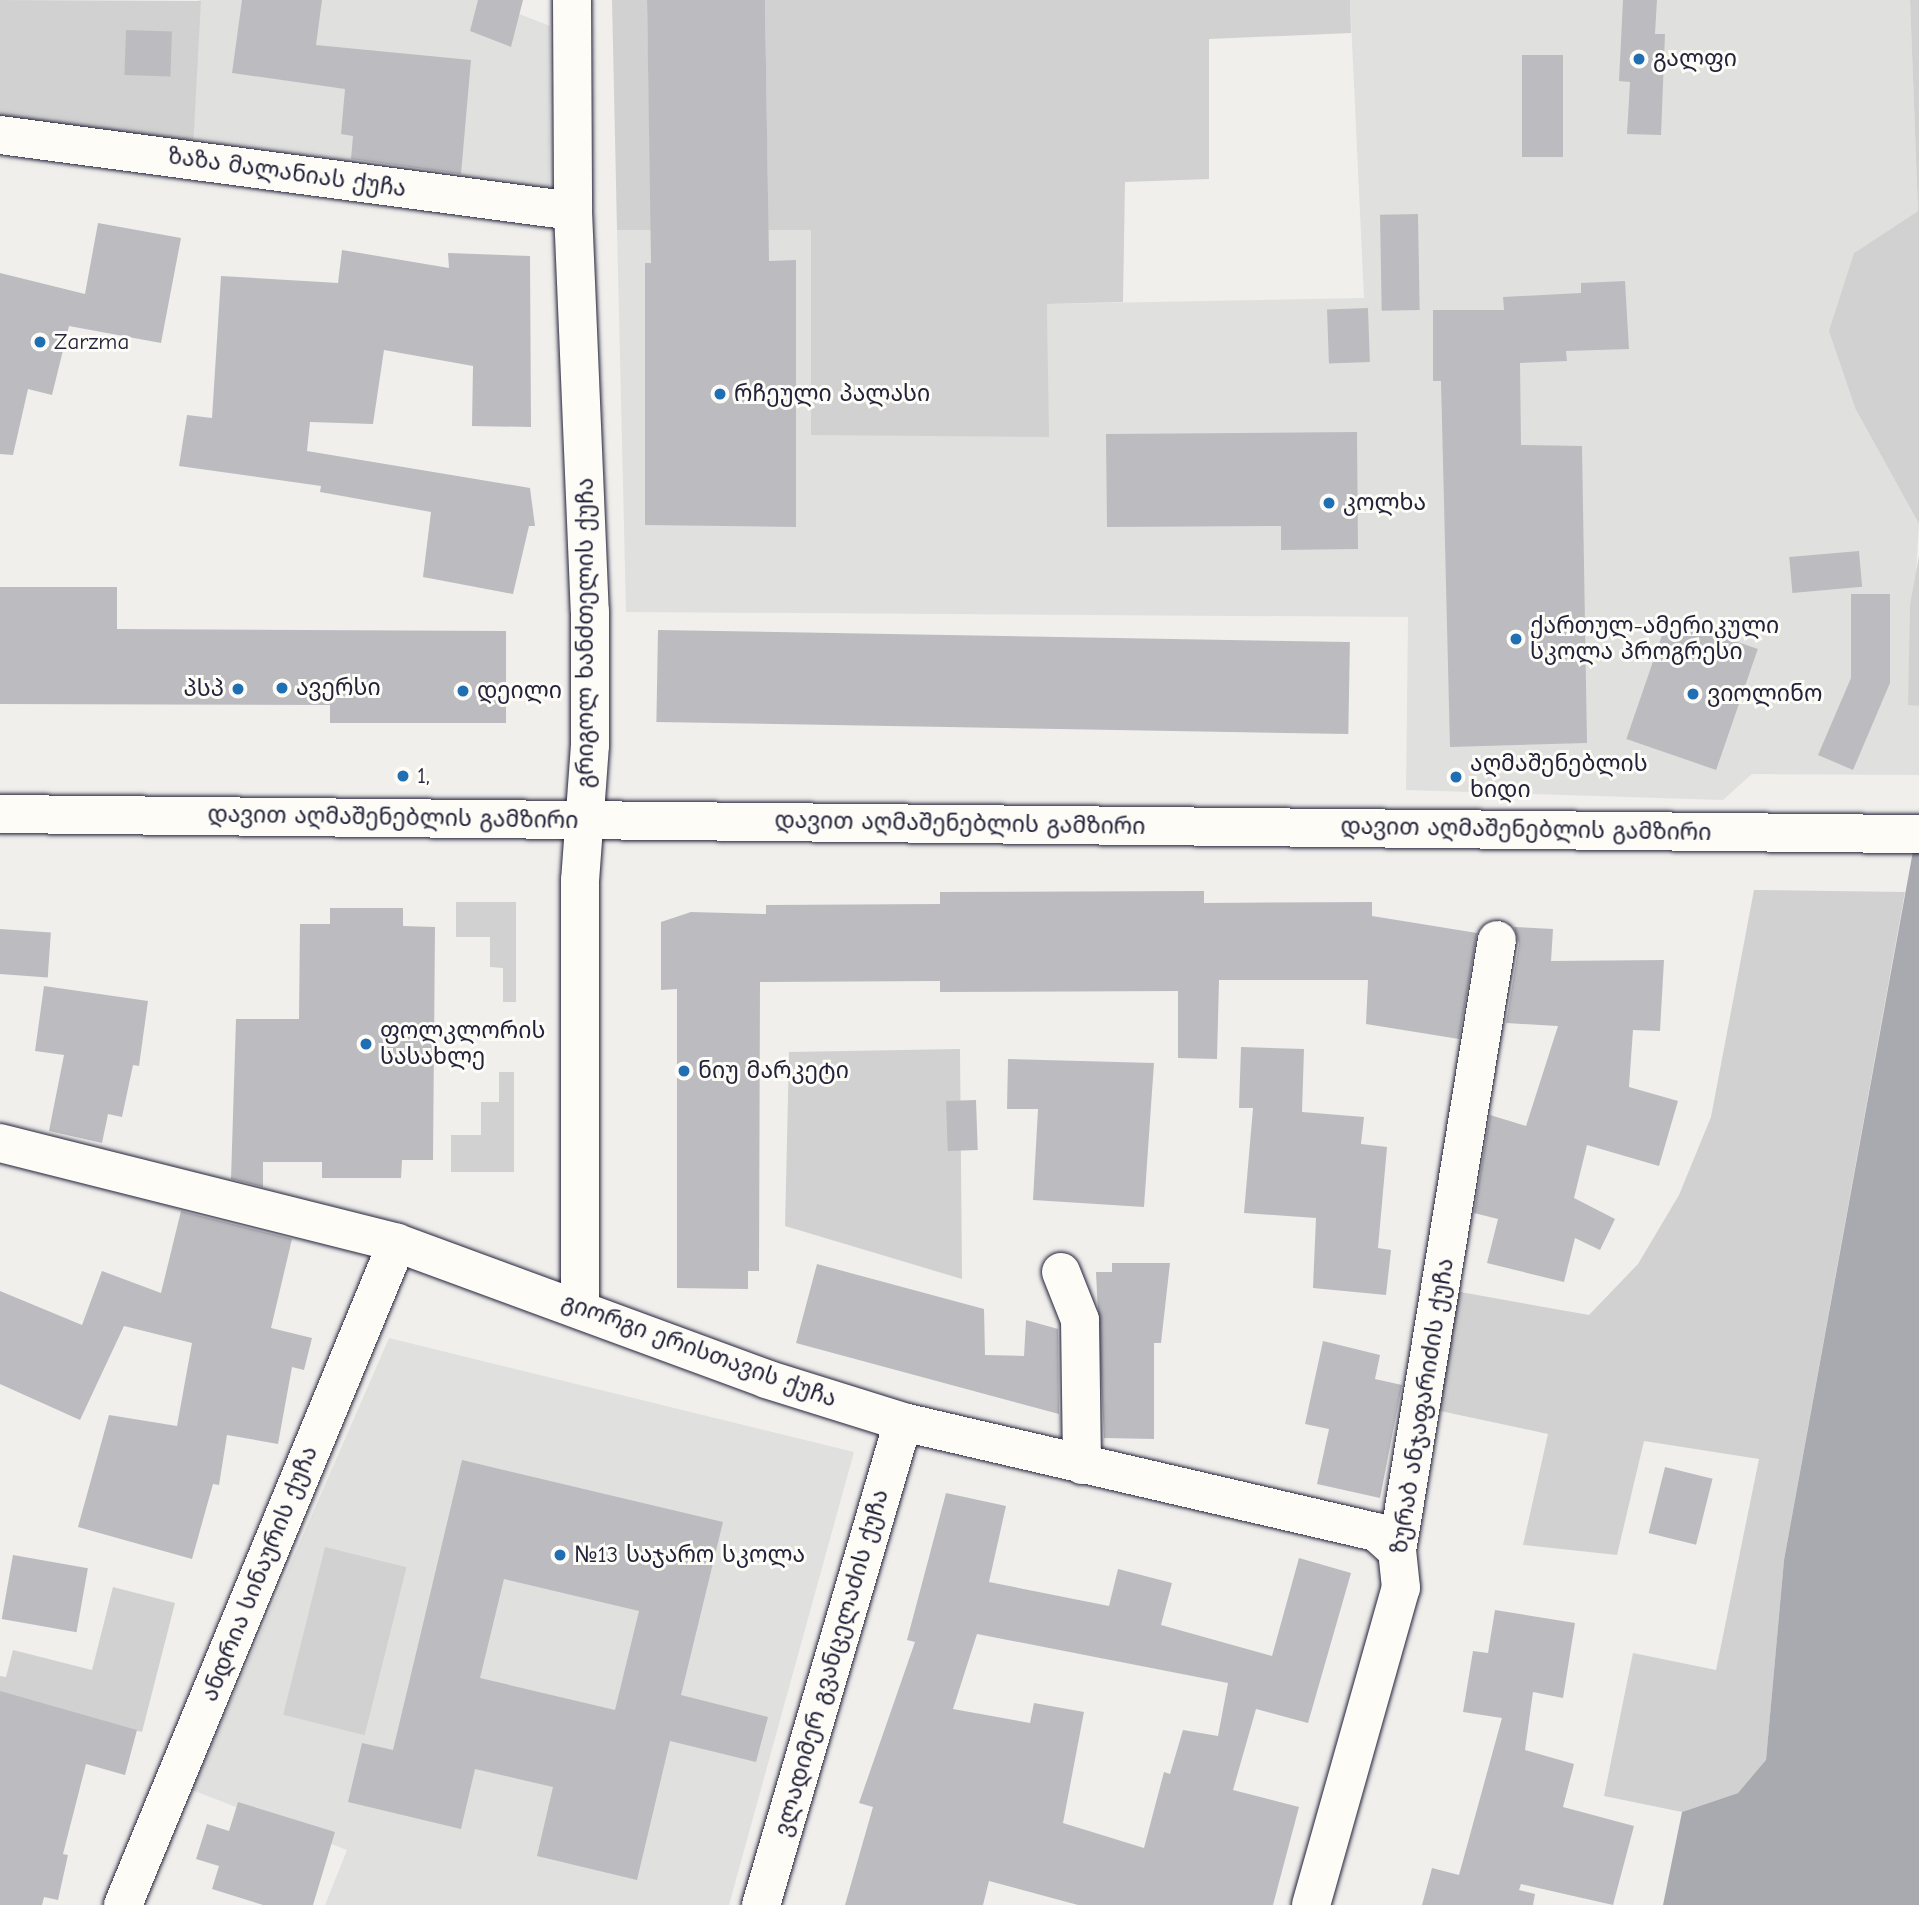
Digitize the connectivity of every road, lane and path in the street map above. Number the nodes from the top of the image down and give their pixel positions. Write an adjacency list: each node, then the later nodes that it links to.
1 (572, 0): 3 (street, გრიგოლ ხანძთელის ქუჩა)
2 (0, 135): 3 (street, ზაზა მალანიას ქუჩა)
3 (573, 211): 5 (street, გრიგოლ ხანძთელის ქუჩა)
4 (0, 814): 5 (street, დავით აღმაშენებლის გამზირი)
5 (586, 820): 6 (street, დავით აღმაშენებლის გამზირი); 11 (street, გრიგოლ ხანძთელის ქუჩა)
6 (1919, 834)
7 (1497, 940): 14 (street, ზურაბ ანჯაფარიძის ქუჩა)
8 (0, 1143): 9 (street, გიორგი ერისთავის ქუჩა)
9 (397, 1243): 11 (street, გიორგი ერისთავის ქუჩა); 15 (street, ანდრია სინაურის ქუჩა)
10 (1060, 1272): 13 (street)
11 (580, 1309): 12 (street, გიორგი ერისთავის ქუჩა)
12 (903, 1422): 13 (street, გიორგი ერისთავის ქუჩა); 16 (street, ვლადიმერ გვანცელაძის ქუჩა)
13 (1083, 1465): 14 (street, გიორგი ერისთავის ქუჩა)
14 (1397, 1551): 17 (street, ზურაბ ანჯაფარიძის ქუჩა)
15 (123, 1905)
16 (761, 1905)
17 (1311, 1905)

